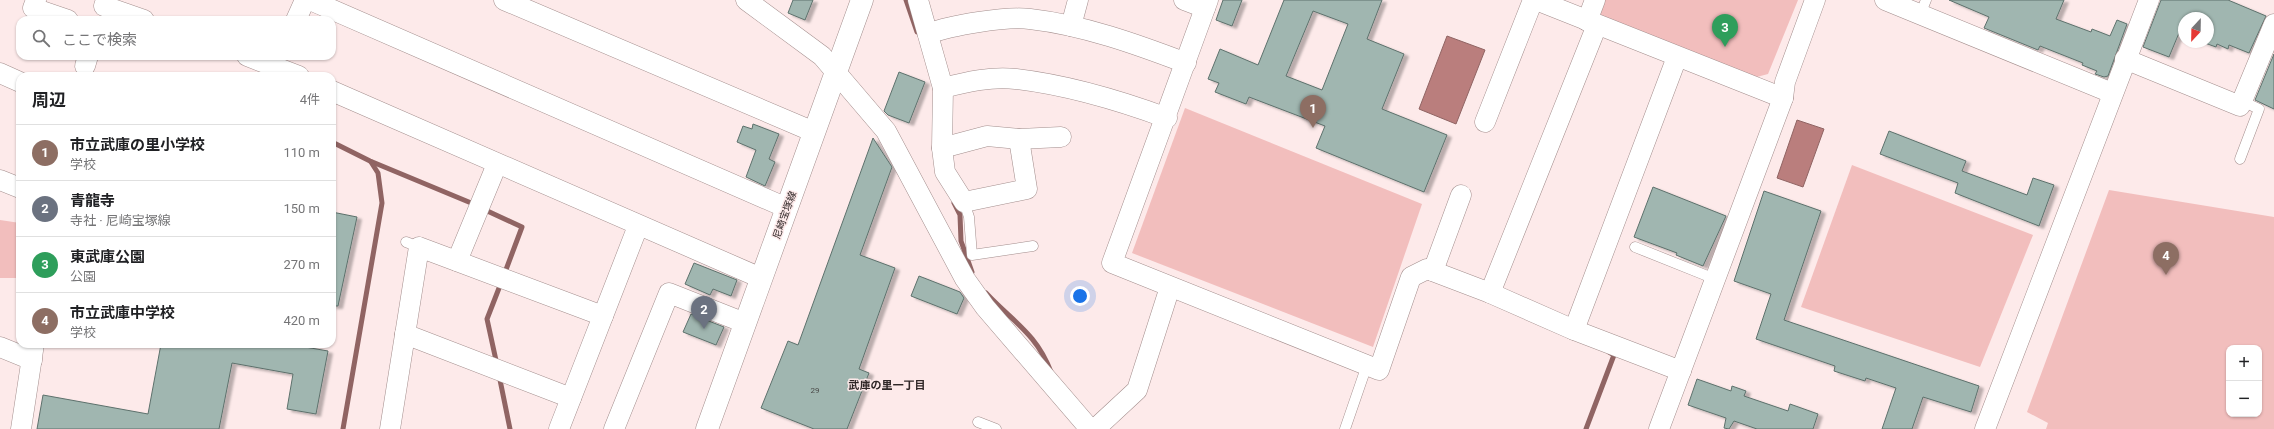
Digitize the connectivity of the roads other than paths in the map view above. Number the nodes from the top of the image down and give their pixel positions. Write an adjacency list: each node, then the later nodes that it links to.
1 (36, 0): 18 (street)
2 (305, 0): 20 (street)
3 (310, 0): 50 (street)
4 (504, 0): 40 (street)
5 (746, 0): 31 (street)
6 (862, 0): 31 (main road, 尼崎宝塚線)
7 (918, 0): 24 (street)
8 (1078, 0): 23 (street)
9 (1184, 0): 15 (street)
10 (1534, 0): 21 (street); 39 (street)
11 (1595, 0): 21 (street)
12 (1815, 0): 36 (street)
13 (1885, 0): 16 (street)
14 (2149, 0): 26 (street)
15 (1207, 4): 28 (street)
16 (1923, 7): 35 (street)
17 (103, 9): 19 (street)
18 (57, 16)
19 (129, 16)
20 (298, 16)
21 (1592, 23): 25 (street); 59 (street)
22 (2274, 24): 37 (street)
23 (1071, 26): 24 (street); 28 (street)
24 (928, 34): 33 (street)
25 (1677, 57): 36 (street); 62 (street)
26 (2125, 59): 35 (street); 37 (street)
27 (278, 61): 29 (street)
28 (1186, 63): 38 (street)
29 (293, 72)
30 (0, 73): 32 (street)
31 (836, 74): 40 (main road, 尼崎宝塚線); 76 (street)
32 (16, 80)
33 (943, 88): 38 (street); 43 (street)
34 (336, 93): 45 (street)
35 (2112, 93): 80 (street)
36 (1783, 98): 57 (street)
37 (2242, 101): 44 (lane)
38 (1167, 118): 58 (street)
39 (1485, 122)
40 (814, 132): 50 (main road, 尼崎宝塚線)
41 (1061, 137): 42 (street)
42 (1019, 139): 43 (street); 49 (street)
43 (942, 148): 49 (street)
44 (2240, 159)
45 (497, 164): 51 (street); 54 (street)
46 (0, 180): 47 (street)
47 (16, 186)
48 (1461, 196): 55 (street)
49 (964, 202): 52 (lane)
50 (787, 208): 56 (main road, 尼崎宝塚線)
51 (638, 226): 56 (street); 60 (street)
52 (1034, 246)
53 (1635, 247): 57 (lane)
54 (457, 261): 60 (street); 63 (street)
55 (1433, 271): 59 (street); 66 (street)
56 (760, 278): 61 (main road, 尼崎宝塚線)
57 (1715, 279): 67 (street)
58 (1170, 287): 66 (street); 77 (street)
59 (1490, 293): 62 (street)
60 (603, 316): 68 (street)
61 (745, 323): 73 (street); 74 (main road, 尼崎宝塚線)
62 (1574, 330): 67 (street)
63 (405, 334): 68 (street); 70 (street)
64 (0, 347): 65 (street)
65 (33, 352): 71 (street)
66 (1367, 365): 78 (lane)
67 (1681, 371): 79 (street)
68 (571, 398): 72 (street)
69 (978, 422): 75 (lane)
70 (396, 428)
71 (22, 429)
72 (559, 429)
73 (614, 429)
74 (707, 429)
75 (996, 429)
76 (1090, 429)
77 (1095, 429)
78 (1345, 429)
79 (1659, 429)
80 (1985, 429)

